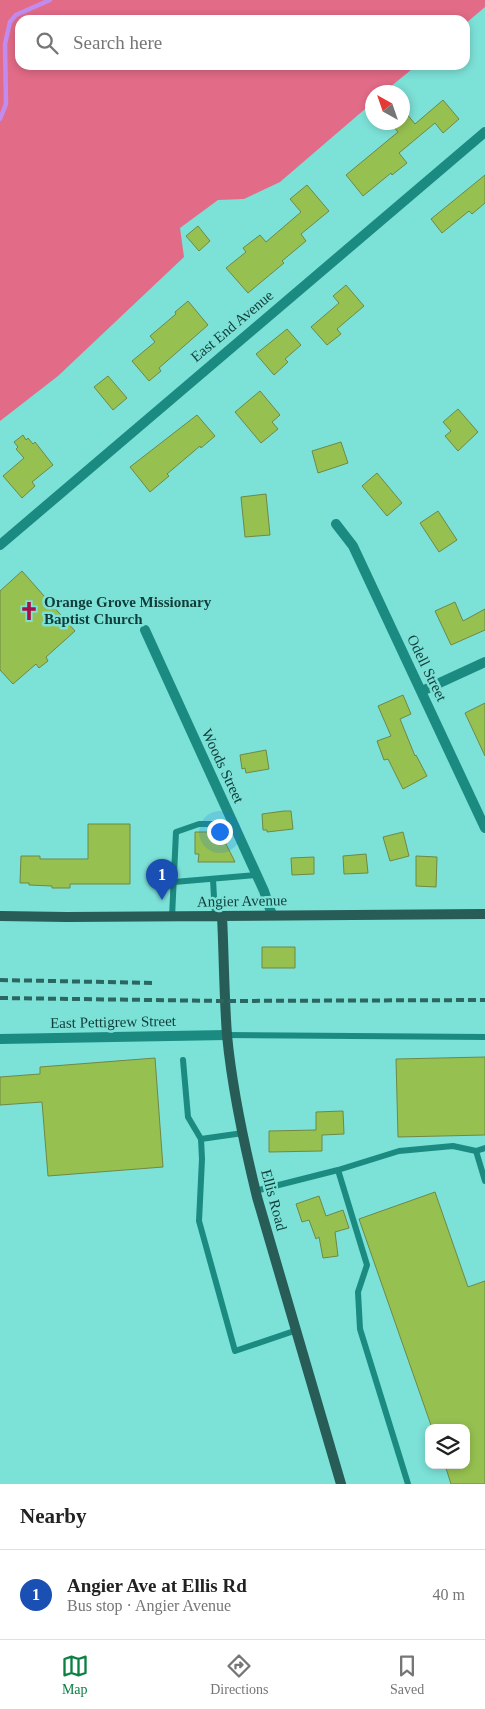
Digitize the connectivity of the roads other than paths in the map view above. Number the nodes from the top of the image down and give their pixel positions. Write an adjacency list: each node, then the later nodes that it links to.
1 (485, 132): 3 (street, East End Avenue)
2 (336, 524): 6 (street, Odell Street)
3 (0, 544)
4 (145, 630): 7 (street, Woods Street)
5 (485, 662): 6 (street)
6 (422, 691): 8 (street, Odell Street)
7 (233, 824): 9 (street, Woods Street); 11 (lane)
8 (485, 828)
9 (257, 875): 10 (lane); 13 (street, Woods Street)
10 (213, 879): 11 (lane); 15 (lane)
11 (174, 882): 16 (lane)
12 (485, 914): 13 (main road, Angier Avenue)
13 (272, 915): 15 (main road, Angier Avenue)
14 (0, 916): 16 (main road, Angier Avenue)
15 (219, 916): 16 (main road, Angier Avenue); 17 (main road, Ellis Road)
16 (172, 917)
17 (227, 1035): 18 (lane); 19 (street, East Pettigrew Street); 21 (main road, Ellis Road)
18 (485, 1037)
19 (0, 1039)
20 (183, 1060): 22 (lane)
21 (243, 1133): 22 (lane); 27 (main road, Ellis Road)
22 (201, 1139): 28 (lane)
23 (485, 1148): 24 (lane)
24 (476, 1151): 25 (lane); 26 (lane)
25 (338, 1170): 27 (lane); 30 (lane)
26 (485, 1181)
27 (255, 1191): 28 (main road, Ellis Road)
28 (297, 1330): 29 (main road, Ellis Road)
29 (342, 1484)
30 (408, 1484)

